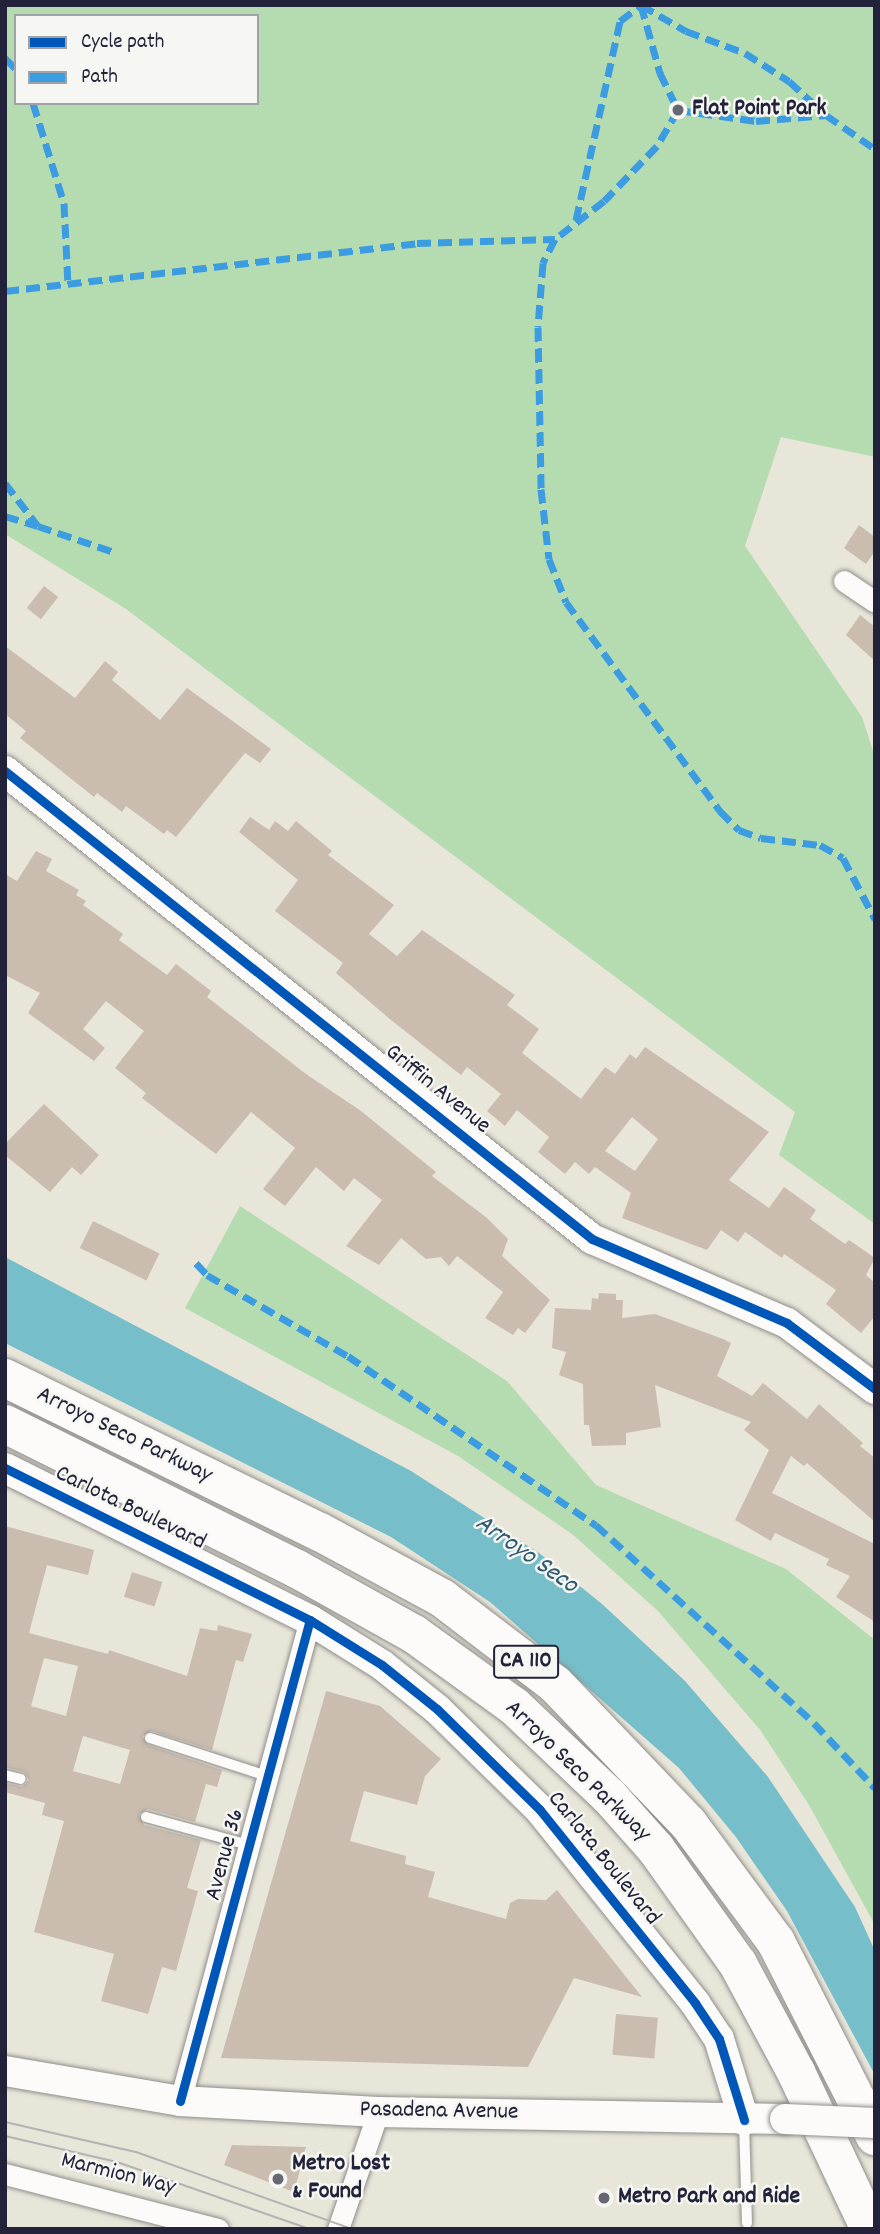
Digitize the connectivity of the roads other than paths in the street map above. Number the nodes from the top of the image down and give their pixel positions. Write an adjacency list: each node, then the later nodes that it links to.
1 (844, 581): 2 (street)
2 (875, 602)
3 (5, 771): 5 (street, Griffin Avenue)
4 (5, 1378): 20 (highway, Arroyo Seco Parkway / CA 110)
5 (875, 1389)
6 (5, 1424): 25 (highway, Arroyo Seco Parkway / CA 110)
7 (5, 1468): 8 (street, Carlota Boulevard)
8 (310, 1620): 11 (street, Avenue 36); 18 (street, Carlota Boulevard)
9 (150, 1738): 11 (lane)
10 (5, 1774): 12 (lane)
11 (267, 1776): 14 (street, Avenue 36)
12 (21, 1779)
13 (146, 1817): 14 (lane)
14 (249, 1845): 16 (street, Avenue 36)
15 (5, 2071): 16 (street, Pasadena Avenue)
16 (180, 2101): 17 (street, Pasadena Avenue)
17 (379, 2112): 18 (street, Pasadena Avenue); 24 (street)
18 (744, 2120): 19 (street, Pasadena Avenue, bridge); 22 (lane)
19 (875, 2123)
20 (875, 2136)
21 (5, 2174): 23 (street, Marmion Way)
22 (747, 2223)
23 (218, 2229)
24 (338, 2229)
25 (870, 2229)

